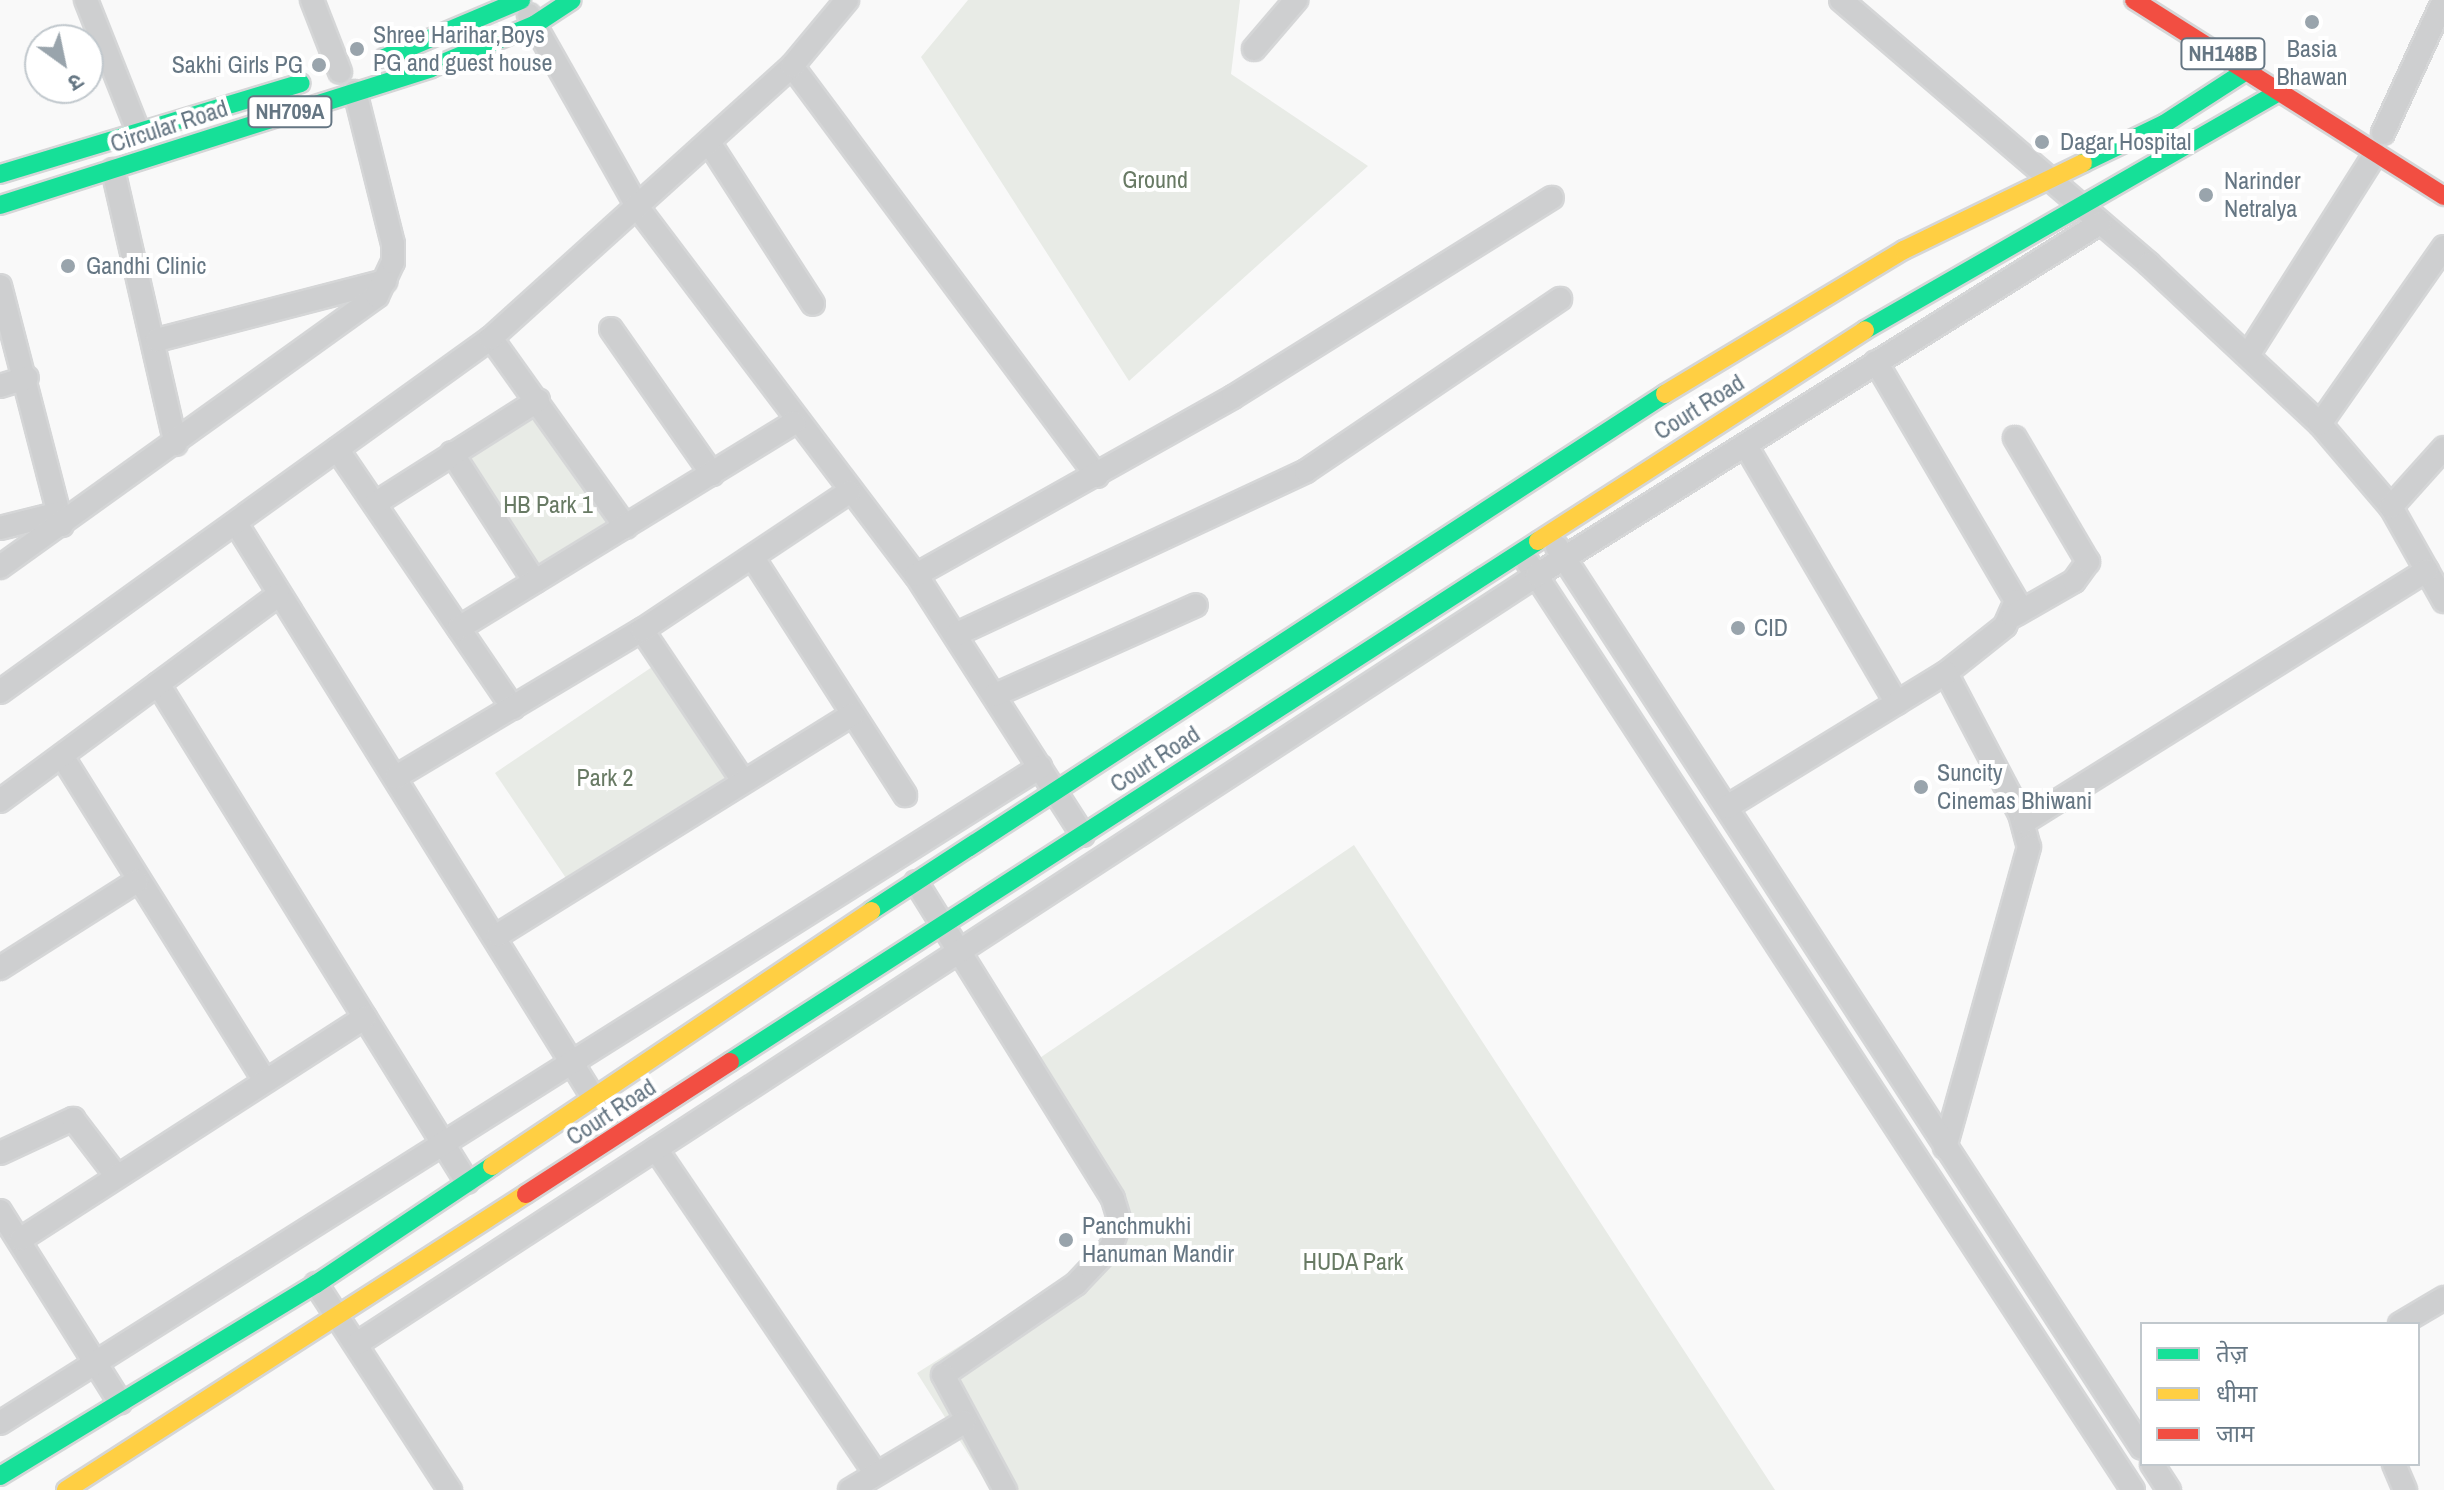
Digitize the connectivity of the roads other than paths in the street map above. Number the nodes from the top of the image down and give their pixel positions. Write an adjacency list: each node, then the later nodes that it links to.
1 (86, 0): 17 (street)
2 (312, 0): 13 (street)
3 (521, 0): 10 (street); 13 (main road, NH709A)
4 (572, 0): 10 (main road, Circular Road / NH709A)
5 (847, 0): 12 (street)
6 (1296, 0): 11 (street)
7 (1841, 0): 23 (street)
8 (2134, 0): 14 (main road, NH148B)
9 (2444, 0): 18 (street)
10 (534, 25): 16 (main road, Circular Road / NH709A); 27 (street)
11 (1254, 49)
12 (792, 66): 19 (street); 52 (street)
13 (355, 67): 17 (main road, NH709A)
14 (2249, 69): 15 (main road, NH148B); 23 (main road)
15 (2283, 90): 18 (main road, NH148B); 28 (main road, Court Road)
16 (355, 92): 20 (main road, Circular Road / NH709A); 31 (street)
17 (138, 131): 22 (main road, NH709A)
18 (2379, 143): 21 (main road, NH148B); 24 (main road, NH148B); 38 (street)
19 (710, 144): 27 (street); 34 (street)
20 (113, 170): 26 (main road, Circular Road / NH709A); 37 (street)
21 (2444, 171)
22 (0, 174)
23 (2049, 182): 28 (street); 87 (main road)
24 (2444, 196)
25 (1552, 198): 52 (street)
26 (0, 205)
27 (638, 208): 36 (street); 43 (street)
28 (2082, 208): 29 (street); 60 (main road, Court Road)
29 (2100, 223): 38 (street); 39 (street)
30 (2444, 247): 44 (street)
31 (385, 281): 37 (street); 46 (street)
32 (0, 286): 40 (street)
33 (1560, 299): 75 (street)
34 (813, 304)
35 (611, 329): 51 (street)
36 (491, 338): 42 (street); 49 (street)
37 (157, 340): 46 (street)
38 (2248, 355): 44 (street)
39 (1876, 362): 47 (street); 72 (street)
40 (27, 378): 41 (street); 56 (street)
41 (0, 386)
42 (538, 400): 50 (street); 58 (street)
43 (794, 423): 51 (street); 53 (street)
44 (2320, 424): 55 (street)
45 (2015, 438): 72 (street)
46 (176, 444): 56 (street)
47 (1746, 446): 63 (street); 80 (street)
48 (2444, 448): 55 (street)
49 (337, 449): 54 (street); 57 (street)
50 (452, 453): 54 (street); 68 (street)
51 (712, 474): 58 (street)
52 (1097, 476): 66 (street)
53 (849, 492): 62 (street); 66 (street)
54 (376, 503): 73 (street)
55 (2391, 507): 65 (street)
56 (61, 519): 59 (street); 64 (street)
57 (237, 525): 69 (street); 78 (street)
58 (626, 527): 68 (street)
59 (0, 528)
60 (1547, 532): 61 (main road, Court Road); 63 (street)
61 (1521, 551): 67 (street); 92 (main road, Court Road)
62 (753, 558): 74 (street); 82 (street)
63 (1564, 558): 67 (street); 90 (street)
64 (0, 567)
65 (2427, 570): 70 (street); 91 (street)
66 (916, 575): 75 (street)
67 (1537, 575): 97 (street); 129 (street)
68 (535, 582): 73 (street)
69 (278, 595): 77 (street); 85 (street)
70 (2444, 601)
71 (1196, 605): 79 (street)
72 (2013, 616): 76 (street)
73 (459, 628): 81 (street)
74 (642, 630): 81 (street); 86 (street)
75 (957, 634): 79 (street)
76 (1946, 673): 80 (street); 91 (street)
77 (158, 684): 83 (street); 99 (street)
78 (2, 687)
79 (995, 695): 84 (street)
80 (1897, 703): 90 (street)
81 (513, 708): 85 (street)
82 (852, 715): 86 (street); 88 (street)
83 (62, 756): 89 (street); 93 (street)
84 (1040, 767): 87 (street); 100 (street)
85 (396, 777): 96 (street)
86 (743, 781): 96 (street)
87 (1054, 788): 92 (street); 94 (main road)
88 (905, 795)
89 (0, 801)
90 (1727, 807): 104 (street)
91 (2024, 822): 104 (street)
92 (1083, 835): 95 (main road, Court Road)
93 (137, 881): 98 (street); 101 (street)
94 (916, 882): 95 (street); 102 (main road)
95 (943, 925): 97 (street); 113 (main road, Court Road)
96 (498, 935): 100 (street)
97 (961, 952): 105 (street); 118 (street)
98 (0, 968)
99 (365, 1017): 101 (street); 103 (street)
100 (572, 1062): 102 (street); 103 (street)
101 (265, 1081): 107 (street)
102 (593, 1097): 108 (main road)
103 (442, 1142): 108 (street); 116 (street)
104 (1945, 1147): 120 (street)
105 (656, 1149): 115 (street); 123 (street)
106 (0, 1153): 107 (street)
107 (115, 1174): 110 (street)
108 (467, 1182): 111 (main road)
109 (0, 1211): 110 (street)
110 (21, 1239): 116 (street)
111 (316, 1284): 113 (street); 117 (main road)
112 (2444, 1298): 114 (street)
113 (340, 1317): 115 (street); 125 (main road, Court Road)
114 (2403, 1322)
115 (358, 1343): 126 (street)
116 (96, 1365): 117 (street); 119 (street)
117 (120, 1402): 124 (main road)
118 (964, 1422): 123 (street); 128 (street)
119 (0, 1423)
120 (2140, 1445)
121 (2153, 1466): 130 (street)
122 (2395, 1466): 131 (street)
123 (876, 1474): 127 (street)
124 (0, 1476)
125 (66, 1490)
126 (450, 1490)
127 (850, 1490)
128 (1005, 1490)
129 (2133, 1490)
130 (2169, 1490)
131 (2405, 1490)

